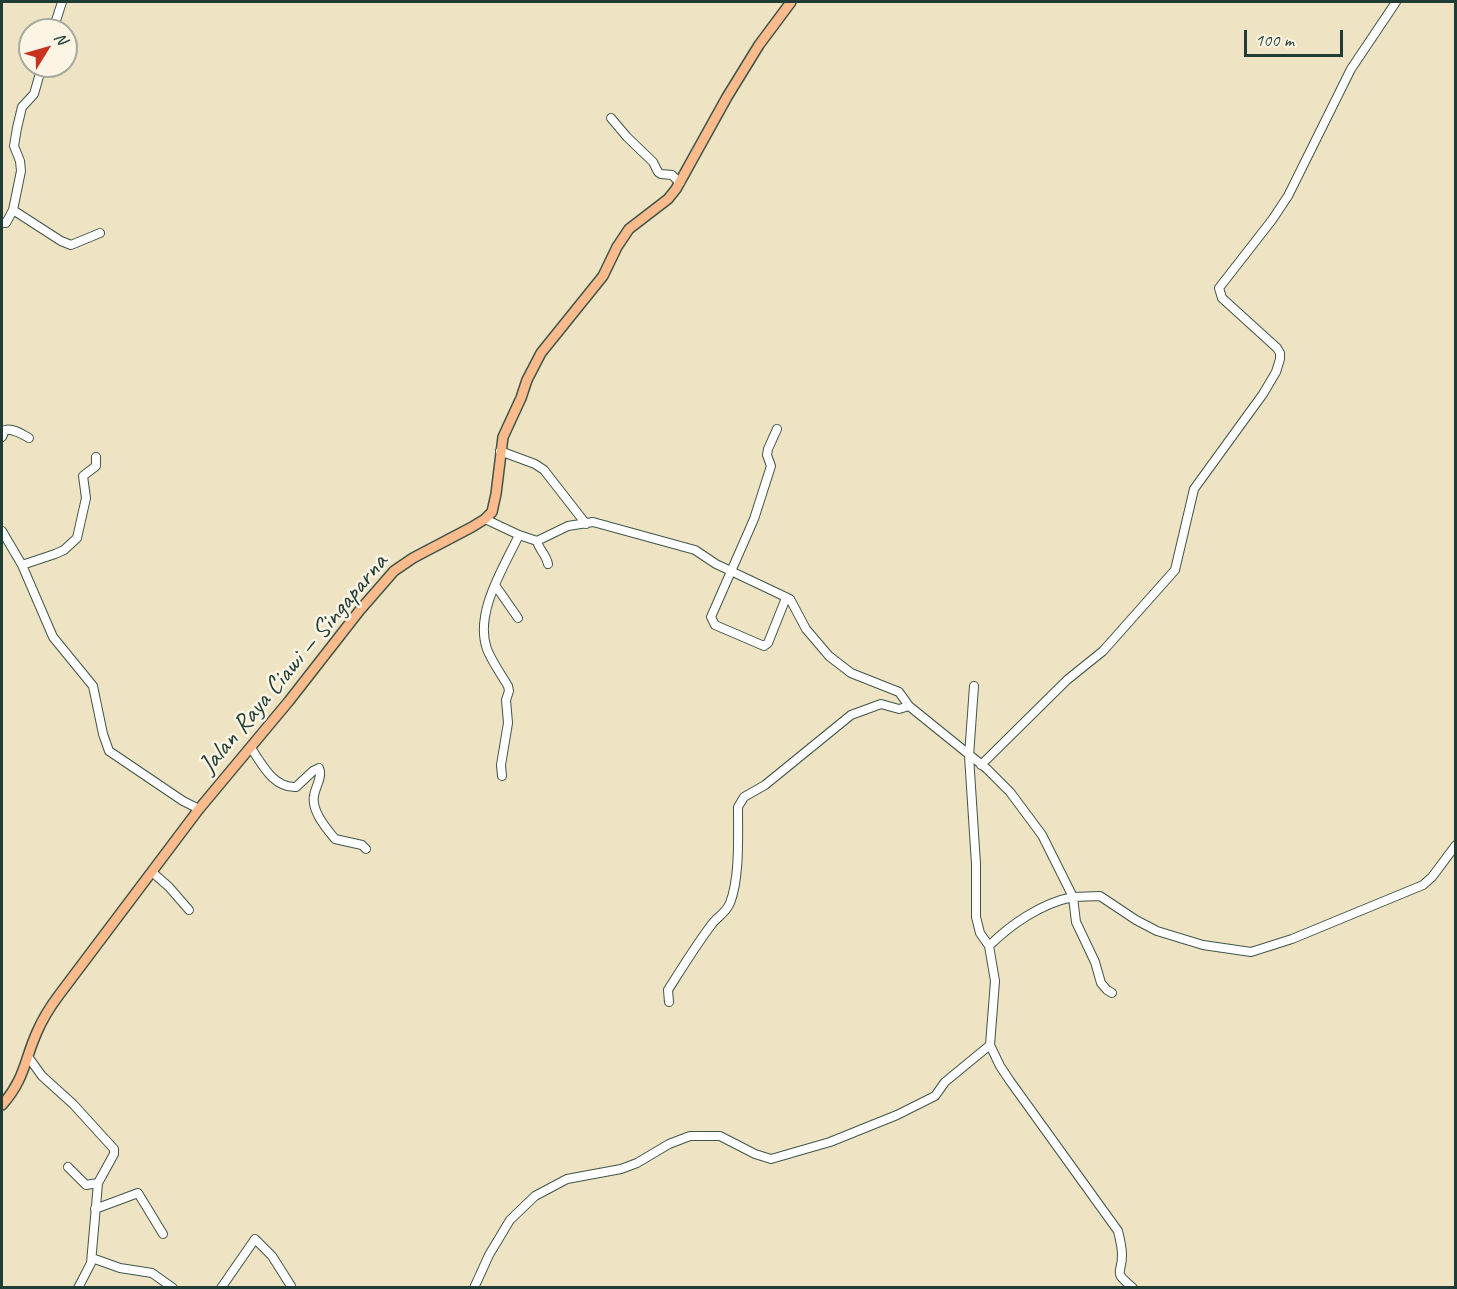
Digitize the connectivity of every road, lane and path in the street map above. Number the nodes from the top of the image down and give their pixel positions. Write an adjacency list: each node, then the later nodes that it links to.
1 (62, 2): 4 (street)
2 (791, 2): 7 (main road)
3 (1396, 2): 31 (street)
4 (57, 18)
5 (39, 78): 8 (street)
6 (611, 118): 7 (street)
7 (680, 183): 14 (main road)
8 (13, 210): 9 (street); 10 (street)
9 (2, 223)
10 (100, 233)
11 (777, 429): 23 (street)
12 (2, 437): 13 (street)
13 (29, 438)
14 (500, 451): 16 (main road); 17 (street)
15 (96, 458): 22 (street)
16 (485, 519): 19 (street); 29 (main road, Jalan Raya Ciawi — Singaparna)
17 (586, 524): 20 (street); 23 (street)
18 (2, 531): 22 (street)
19 (519, 535): 20 (street); 24 (street)
20 (537, 541): 21 (street)
21 (548, 564)
22 (22, 565): 33 (street)
23 (731, 570): 25 (street); 25 (street)
24 (495, 585): 26 (street); 32 (street)
25 (786, 598): 28 (street)
26 (518, 618)
27 (974, 686): 30 (street)
28 (909, 706): 30 (street); 41 (street)
29 (251, 748): 33 (main road, Jalan Raya Ciawi — Singaparna); 35 (street)
30 (969, 756): 31 (street); 39 (street)
31 (981, 765): 37 (street)
32 (502, 776)
33 (199, 809): 36 (main road, Jalan Raya Ciawi — Singaparna)
34 (1455, 845): 37 (street)
35 (366, 849)
36 (152, 872): 38 (street); 43 (main road, Jalan Raya Ciawi — Singaparna)
37 (1073, 897): 39 (street); 40 (street)
38 (189, 910)
39 (989, 946): 42 (street)
40 (1112, 993)
41 (669, 1002)
42 (990, 1045): 54 (street); 55 (street)
43 (29, 1058): 44 (main road, Jalan Raya Ciawi — Singaparna); 46 (street)
44 (2, 1105)
45 (68, 1167): 46 (street)
46 (98, 1183): 47 (street)
47 (94, 1209): 48 (street); 49 (street)
48 (163, 1234)
49 (92, 1258): 51 (street); 52 (street)
50 (291, 1286): 53 (street)
51 (78, 1287)
52 (173, 1287)
53 (221, 1287)
54 (474, 1287)
55 (1133, 1287)

